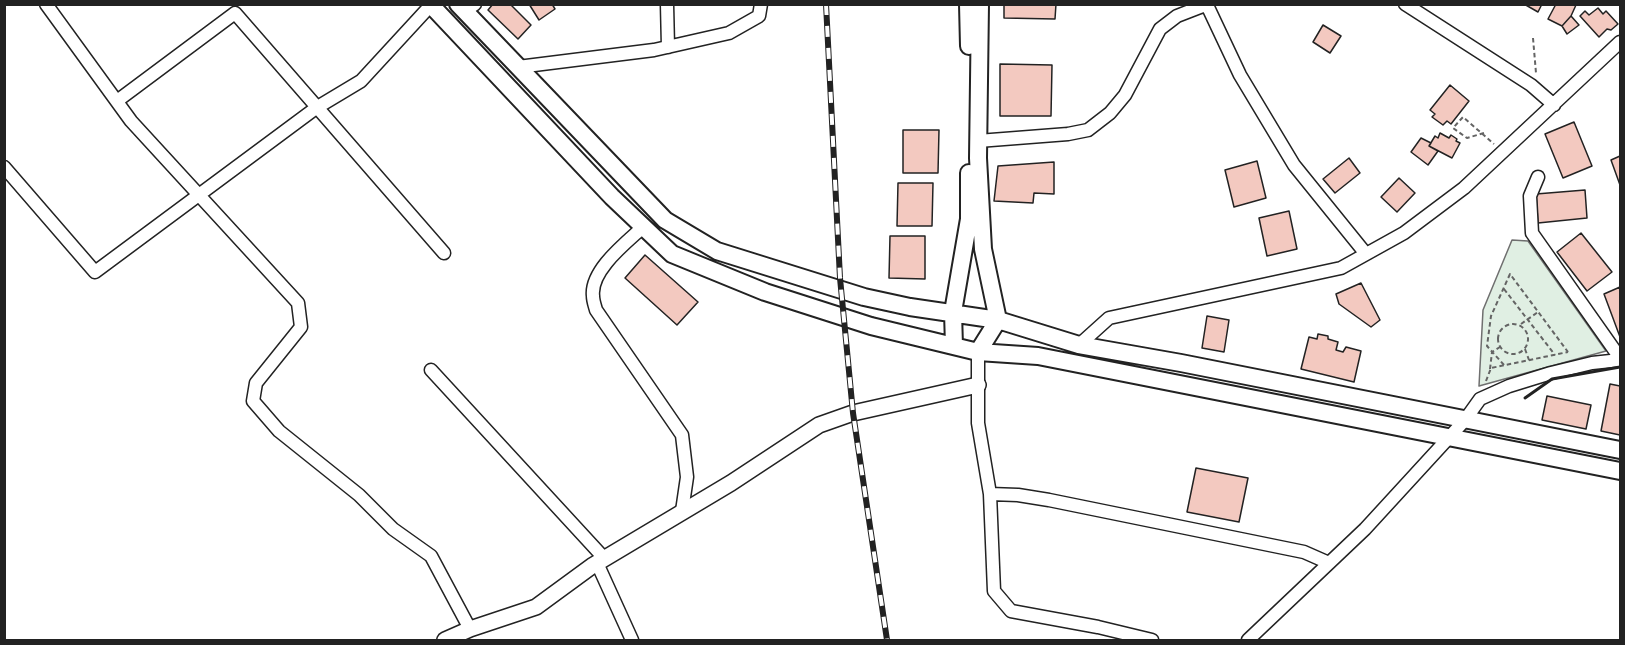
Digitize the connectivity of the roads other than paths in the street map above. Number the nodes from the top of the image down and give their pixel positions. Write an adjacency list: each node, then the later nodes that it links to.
1 (668, 4): 11 (street)
2 (761, 4): 11 (street)
3 (968, 4): 23 (main road)
4 (980, 4): 16 (main road)
5 (1405, 4): 14 (street)
6 (44, 5): 13 (street)
7 (430, 5): 15 (street); 20 (main road)
8 (1208, 5): 16 (street); 22 (street)
9 (466, 7): 12 (main road)
10 (1620, 42): 14 (street)
11 (668, 47): 12 (street)
12 (518, 67): 23 (main road)
13 (117, 101): 15 (street); 19 (street)
14 (1554, 105): 22 (street)
15 (316, 108): 19 (street); 21 (street)
16 (978, 141): 24 (main road)
17 (4, 167): 19 (street)
18 (1539, 177): 28 (street)
19 (199, 195): 39 (street)
20 (643, 226): 26 (main road); 36 (street)
21 (444, 253)
22 (1366, 254): 25 (street)
23 (953, 312): 24 (main road); 26 (main road)
24 (998, 320): 25 (main road); 27 (main road)
25 (1078, 345): 31 (main road)
26 (954, 346): 27 (main road)
27 (978, 352): 30 (street); 32 (main road)
28 (1620, 359): 31 (street)
29 (431, 370): 37 (street)
30 (978, 385): 35 (street); 36 (street)
31 (1465, 420): 32 (street); 33 (main road)
32 (1448, 438): 34 (main road); 38 (street)
33 (1620, 450)
34 (1620, 471)
35 (990, 494): 38 (street); 42 (street)
36 (682, 511): 37 (street)
37 (600, 561): 39 (street); 41 (street)
38 (1329, 563): 43 (street)
39 (470, 629): 40 (street)
40 (445, 640)
41 (632, 640)
42 (1152, 640)
43 (1248, 640)

